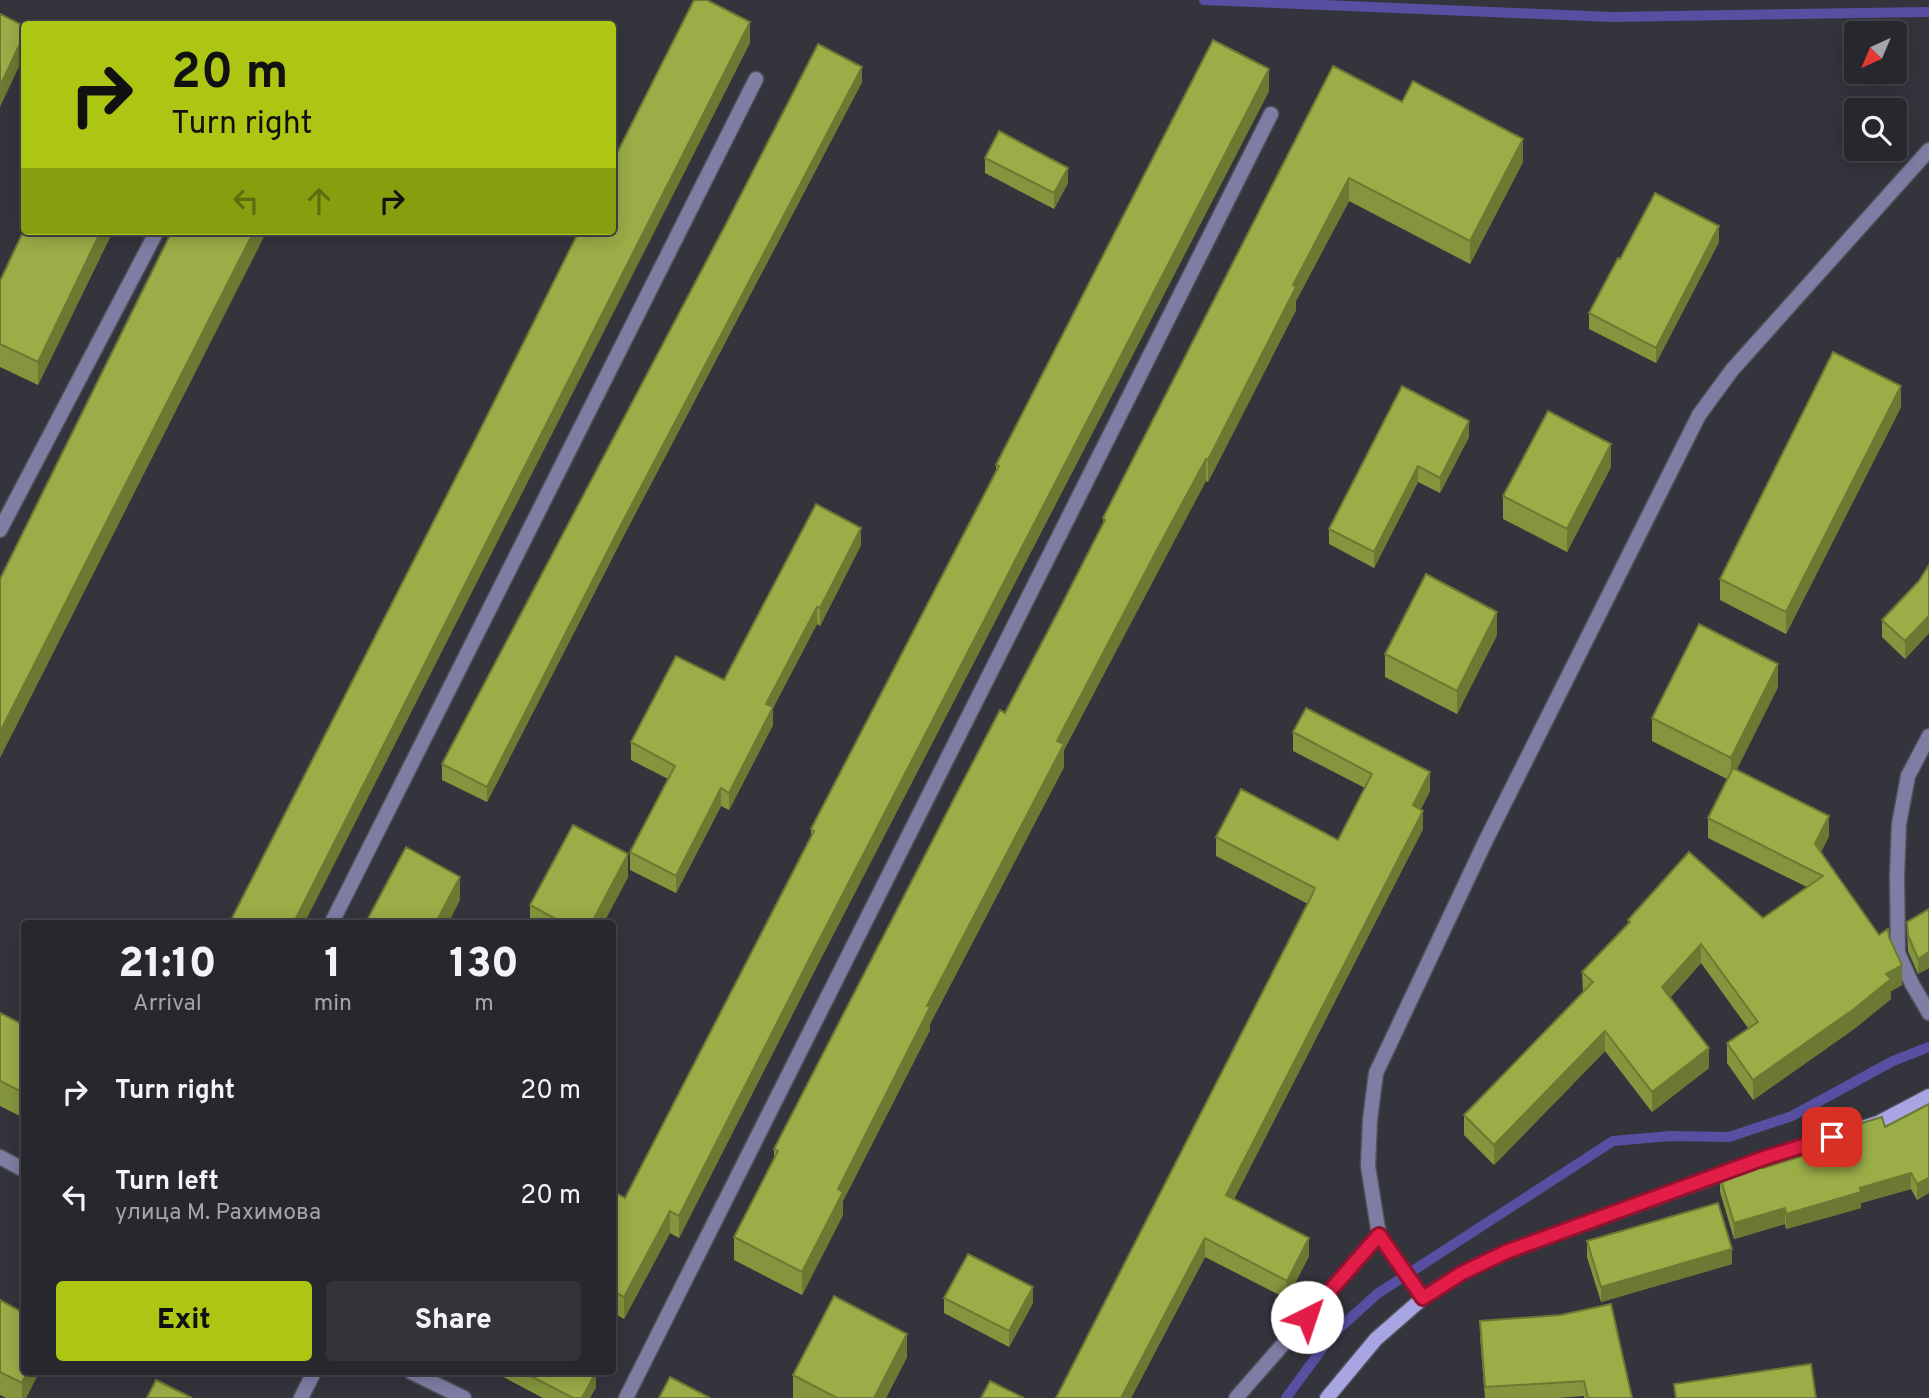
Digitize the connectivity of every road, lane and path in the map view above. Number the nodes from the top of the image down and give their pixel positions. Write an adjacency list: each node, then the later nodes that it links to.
1 (756, 79): 7 (street)
2 (1272, 114): 18 (street)
3 (1929, 150): 12 (street)
4 (155, 235): 5 (street)
5 (0, 530)
6 (1929, 736): 8 (street)
7 (333, 920)
8 (1929, 1013)
9 (1929, 1097): 13 (street)
10 (0, 1157): 11 (street)
11 (21, 1168)
12 (1379, 1235): 13 (street); 19 (street)
13 (1423, 1298): 20 (street)
14 (312, 1375): 16 (street)
15 (417, 1375): 17 (street)
16 (301, 1398)
17 (464, 1398)
18 (625, 1398)
19 (1236, 1398)
20 (1327, 1398)

